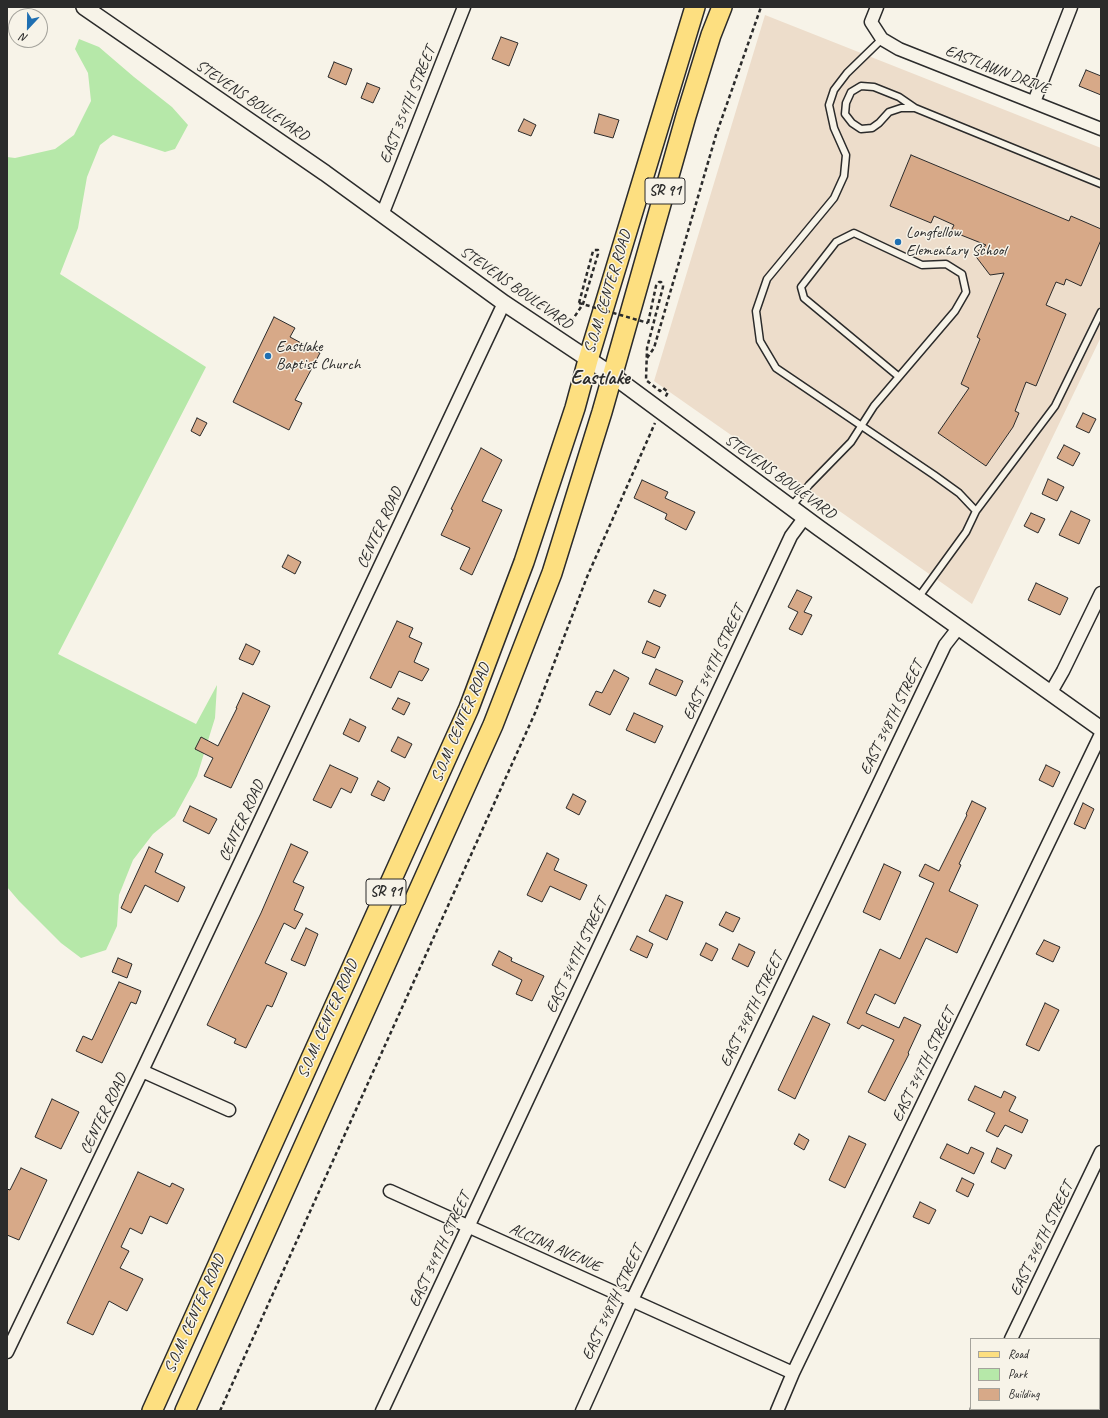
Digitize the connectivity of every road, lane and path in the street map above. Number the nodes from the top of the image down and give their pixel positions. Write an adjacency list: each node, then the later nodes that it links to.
1 (84, 7): 13 (street, STEVENS BOULEVARD)
2 (464, 7): 13 (street, EAST 354TH STREET)
3 (695, 7): 18 (main road, S.O.M. CENTER ROAD / SR 91)
4 (722, 7): 19 (main road, S.O.M. CENTER ROAD / SR 91)
5 (761, 7): 17 (path)
6 (877, 7): 8 (street)
7 (1071, 7): 9 (street)
8 (882, 39): 9 (street, EASTLAWN DRIVE); 23 (lane)
9 (1034, 102): 11 (street, EASTLAWN DRIVE)
10 (915, 108): 10 (lane); 12 (lane)
11 (1101, 129)
12 (1101, 184)
13 (382, 215): 14 (street, STEVENS BOULEVARD)
14 (504, 303): 18 (street, STEVENS BOULEVARD); 33 (street, CENTER ROAD)
15 (1101, 312): 25 (lane)
16 (570, 322): 17 (path, bridge)
17 (647, 359): 21 (path)
18 (588, 360): 19 (street, STEVENS BOULEVARD); 42 (main road, S.O.M. CENTER ROAD / SR 91)
19 (612, 376): 24 (street, STEVENS BOULEVARD); 43 (main road, S.O.M. CENTER ROAD / SR 91)
20 (898, 376): 20 (lane); 23 (lane)
21 (668, 392)
22 (655, 421): 44 (path)
23 (861, 426): 24 (lane); 25 (lane)
24 (791, 507): 26 (street, STEVENS BOULEVARD)
25 (976, 511): 28 (lane)
26 (805, 518): 28 (street, STEVENS BOULEVARD); 37 (street, EAST 349TH STREET)
27 (1101, 593): 30 (street)
28 (918, 598): 29 (street, STEVENS BOULEVARD)
29 (959, 627): 30 (street, STEVENS BOULEVARD); 38 (street, EAST 348TH STREET)
30 (1051, 692): 31 (street, STEVENS BOULEVARD)
31 (1101, 729)
32 (1101, 734): 41 (street, EAST 347TH STREET)
33 (142, 1071): 34 (street); 40 (street, CENTER ROAD)
34 (229, 1110)
35 (1101, 1152): 39 (street, EAST 346TH STREET)
36 (390, 1192): 37 (street, ALCINA AVENUE)
37 (468, 1226): 38 (street, ALCINA AVENUE); 45 (street, EAST 349TH STREET)
38 (632, 1300): 41 (street, ALCINA AVENUE); 46 (street, EAST 348TH STREET)
39 (1011, 1338)
40 (7, 1352)
41 (793, 1373): 47 (street, EAST 347TH STREET)
42 (152, 1411)
43 (185, 1411)
44 (220, 1411)
45 (382, 1411)
46 (582, 1411)
47 (777, 1411)

